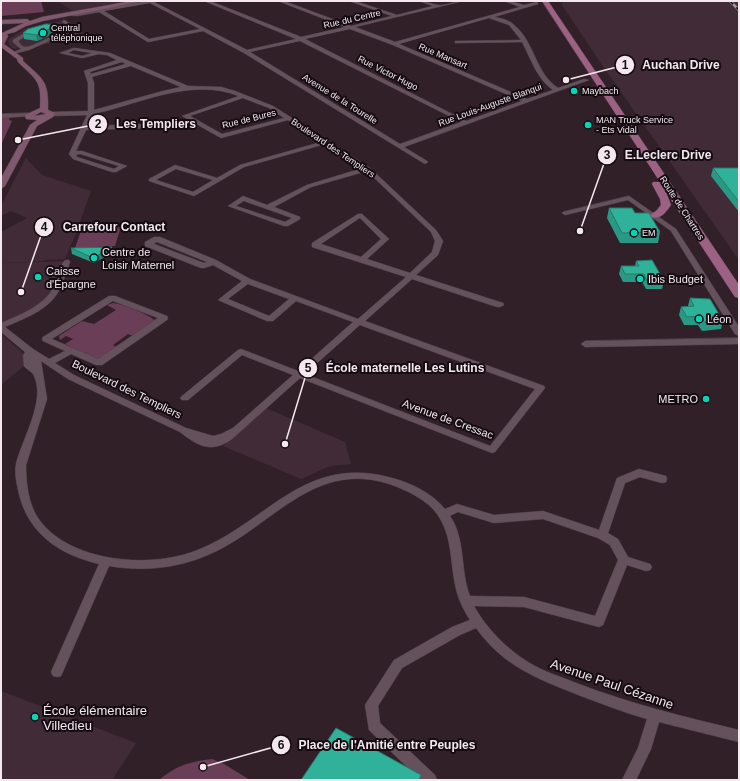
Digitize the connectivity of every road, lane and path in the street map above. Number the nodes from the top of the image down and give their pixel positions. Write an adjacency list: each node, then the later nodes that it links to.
1 (140, 1): 16 (street)
2 (152, 1): 13 (street); 22 (street, Avenue de la Tourelle)
3 (206, 1): 27 (street, Rue Victor Hugo)
4 (280, 1): 19 (street, Rue Mansart)
5 (351, 1): 14 (street)
6 (421, 1): 11 (street)
7 (461, 1): 11 (street, Rue du Centre)
8 (506, 1): 12 (street)
9 (541, 2): 12 (street); 43 (main road, Route de Chartres)
10 (555, 4): 71 (main road, Route de Chartres)
11 (438, 6): 14 (street, Rue du Centre)
12 (525, 7): 15 (street)
13 (100, 11): 16 (street); 22 (street)
14 (396, 16): 19 (street, Rue du Centre)
15 (490, 17): 30 (street); 33 (street)
16 (65, 18): 18 (street); 21 (street)
17 (1, 23): 18 (street); 23 (street)
18 (43, 23): 21 (street); 23 (street)
19 (352, 27): 27 (street, Rue du Centre); 33 (street, Rue Mansart)
20 (36, 28): 26 (street)
21 (69, 30): 25 (street)
22 (203, 30): 36 (street, Avenue de la Tourelle)
23 (4, 34): 37 (street)
24 (77, 35): 25 (street)
25 (54, 37): 32 (street)
26 (17, 39): 28 (street); 34 (street)
27 (301, 39): 36 (street, Rue du Centre); 53 (street, Rue Victor Hugo)
28 (26, 40)
29 (32, 41): 32 (street)
30 (523, 41): 31 (street); 45 (street)
31 (457, 42)
32 (41, 43): 34 (street)
33 (395, 44): 47 (street, Rue Mansart)
34 (27, 49): 37 (street)
35 (1, 52): 40 (street)
36 (246, 52): 57 (street, Avenue de la Tourelle)
37 (13, 53): 40 (street)
38 (98, 53): 38 (street); 39 (street)
39 (122, 60): 41 (street); 42 (street)
40 (20, 61): 48 (street)
41 (131, 64): 42 (street); 44 (street)
42 (88, 76): 49 (street)
43 (593, 79): 45 (street, Rue Louis-Auguste Blanqui); 59 (main road, Route de Chartres)
44 (187, 88): 46 (street, Boulevard des Templiers); 49 (street, Boulevard des Templiers)
45 (557, 90): 47 (street, Rue Louis-Auguste Blanqui)
46 (244, 96): 51 (street, Boulevard des Templiers); 51 (street, Rue de Bures)
47 (527, 101): 53 (street, Rue Louis-Auguste Blanqui)
48 (44, 111): 49 (street, Boulevard des Templiers); 52 (street); 52 (street)
49 (90, 113): 55 (street)
50 (1, 116): 52 (street)
51 (290, 118): 56 (street, Boulevard des Templiers)
52 (32, 119): 63 (street)
53 (467, 122): 57 (street, Rue Louis-Auguste Blanqui)
54 (148, 126): 55 (street)
55 (84, 128): 58 (street)
56 (326, 142): 61 (street, Boulevard des Templiers); 62 (street)
57 (400, 146): 60 (street, Avenue de la Tourelle)
58 (72, 154): 58 (street)
59 (646, 154): 66 (main road); 73 (main road, Route de Chartres)
60 (425, 162)
61 (368, 169): 64 (street); 70 (street, Boulevard des Templiers)
62 (218, 180): 62 (street)
63 (1, 186)
64 (268, 207): 64 (street)
65 (565, 213): 66 (street)
66 (655, 215): 78 (street)
67 (362, 260): 67 (street); 70 (street)
68 (66, 262): 77 (street)
69 (214, 262): 69 (street); 72 (street)
70 (410, 276): 75 (street); 76 (street, Boulevard des Templiers)
71 (739, 278)
72 (247, 281): 74 (street); 74 (street)
73 (739, 294)
74 (294, 299): 76 (street)
75 (500, 306)
76 (359, 322): 84 (street, Boulevard des Templiers); 84 (street, Avenue de Cressac)
77 (1, 327): 82 (street, Boulevard des Templiers)
78 (739, 334)
79 (739, 341): 80 (street)
80 (585, 344)
81 (70, 351): 81 (street); 83 (street)
82 (34, 353): 83 (street, Boulevard des Templiers); 90 (street, Avenue Paul Cézanne)
83 (49, 363): 84 (street, Boulevard des Templiers)
84 (299, 374): 85 (street)
85 (185, 398)
86 (662, 479): 88 (street)
87 (443, 515): 88 (street); 90 (street, Avenue Paul Cézanne); 92 (street, Avenue Paul Cézanne)
88 (602, 535): 89 (street)
89 (624, 560): 91 (street); 92 (street)
90 (106, 561): 94 (street)
91 (646, 567)
92 (466, 601): 93 (street, Avenue Paul Cézanne)
93 (477, 622): 95 (street, Avenue Paul Cézanne); 97 (street)
94 (57, 672)
95 (655, 716): 96 (street, Avenue Paul Cézanne); 98 (street)
96 (739, 736)
97 (430, 780)
98 (628, 780)

